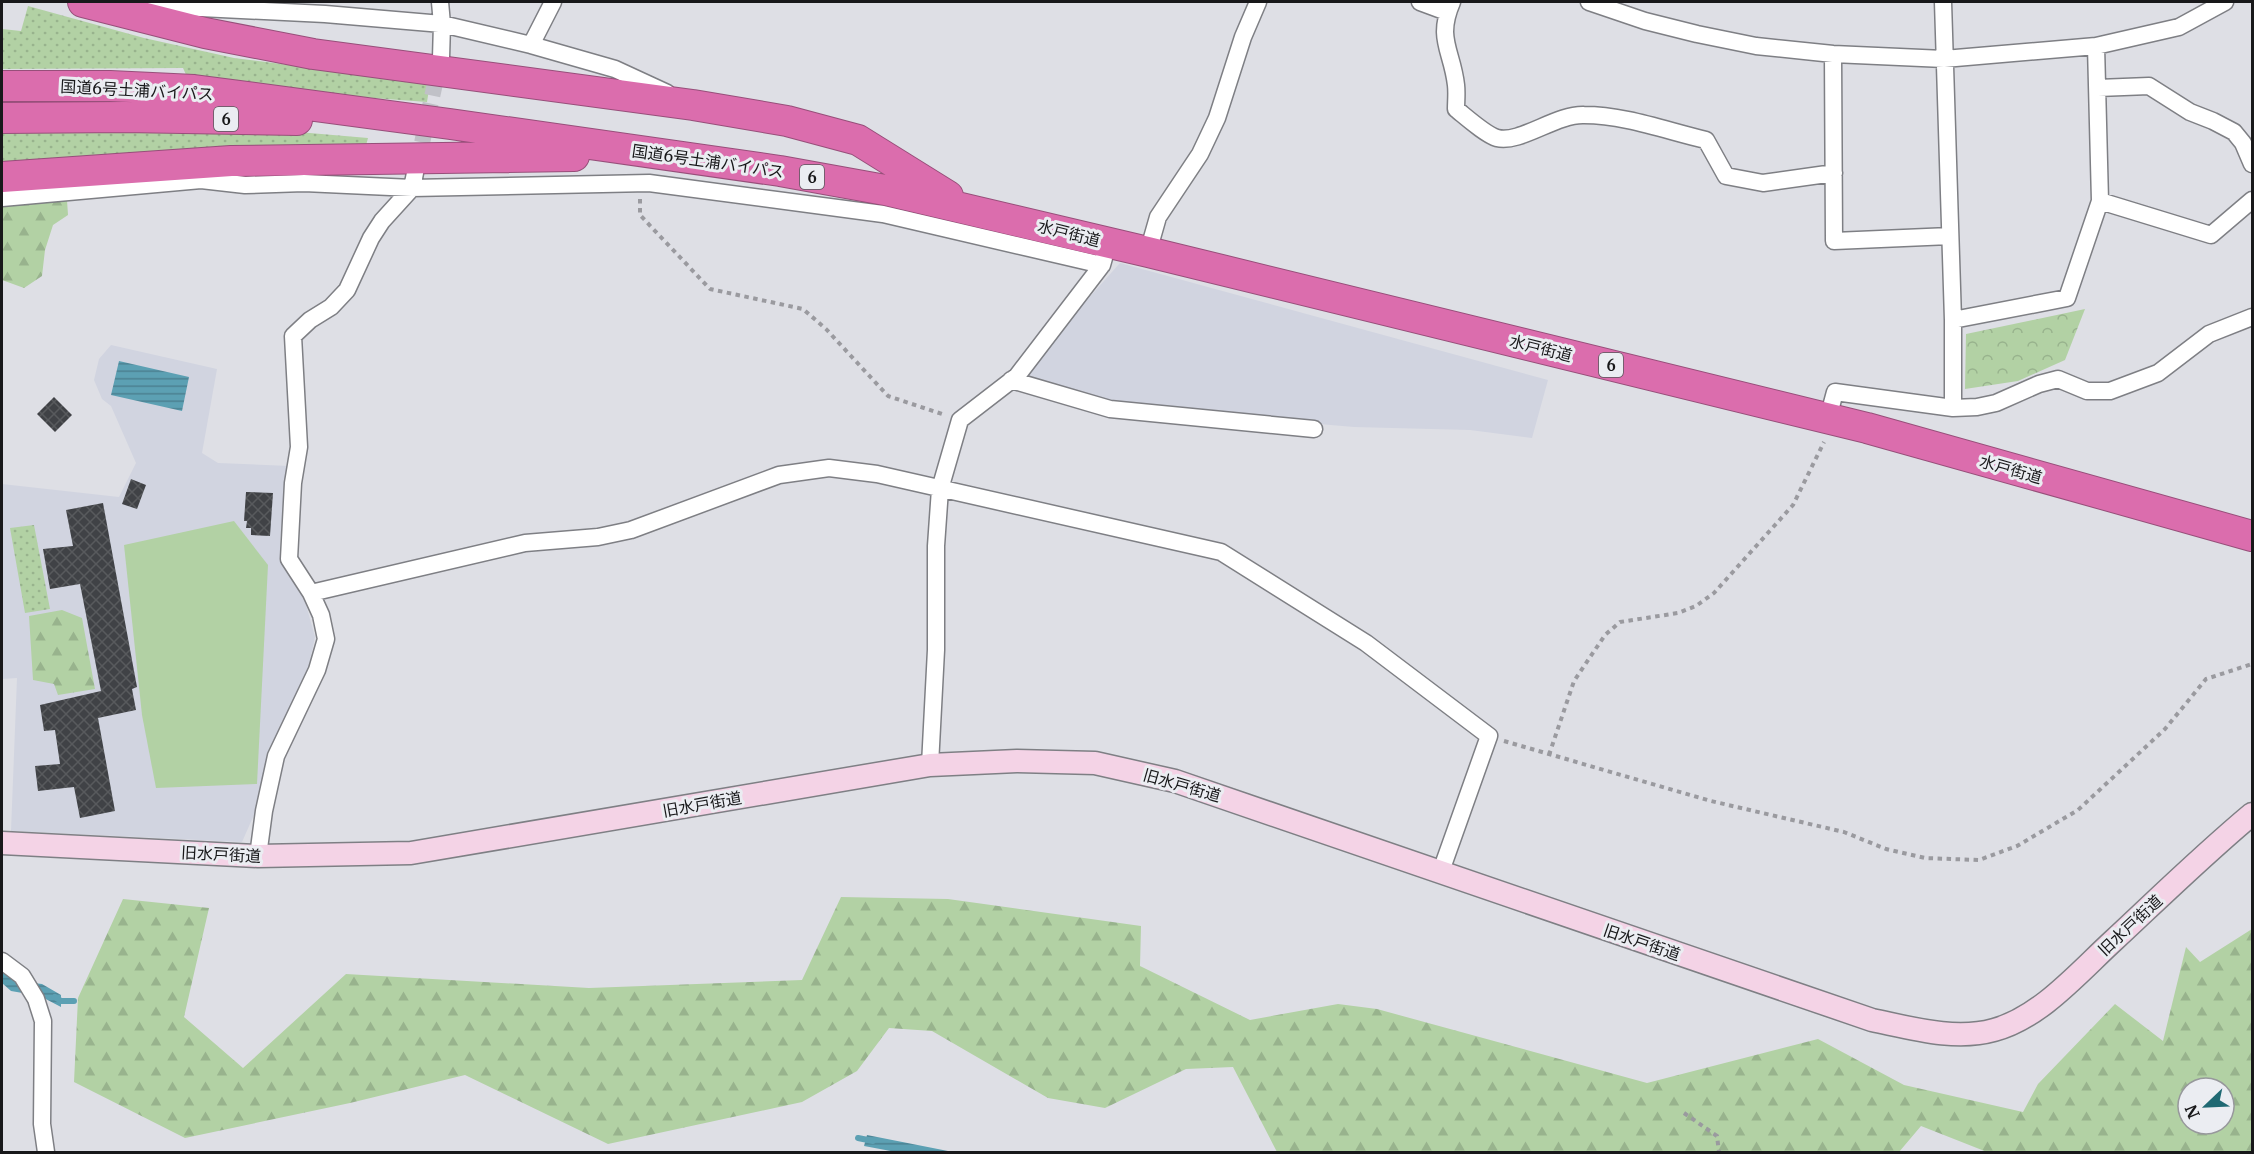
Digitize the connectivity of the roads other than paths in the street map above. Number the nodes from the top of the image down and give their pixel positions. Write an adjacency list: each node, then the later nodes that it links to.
1 (88, 2): 10 (street); 18 (highway)
2 (440, 2): 10 (street)
3 (553, 2): 11 (street)
4 (1258, 2): 32 (street)
5 (1420, 2): 9 (street)
6 (1589, 2): 13 (street)
7 (1943, 2): 15 (street)
8 (2225, 2): 12 (street)
9 (1449, 7): 24 (street)
10 (442, 24): 11 (street); 14 (street)
11 (531, 45): 18 (street)
12 (2096, 46): 15 (street); 17 (street)
13 (1833, 54): 15 (street); 24 (street)
14 (441, 58)
15 (1944, 59): 31 (street)
16 (2, 86): 20 (highway, 国道6号土浦バイパス / 6)
17 (2098, 88): 22 (street); 29 (street)
18 (693, 105): 30 (highway)
19 (2, 118): 20 (highway, 国道6号土浦バイパス / 6)
20 (450, 124): 21 (highway, 国道6号土浦バイパス / 6)
21 (658, 153): 25 (highway); 30 (highway, 国道6号土浦バイパス / 6)
22 (2253, 164)
23 (416, 168): 26 (street)
24 (1834, 173): 31 (street)
25 (2, 177)
26 (412, 188): 27 (street); 33 (street); 42 (street)
27 (2, 198)
28 (2253, 200): 29 (street)
29 (2100, 201): 35 (street)
30 (965, 208): 33 (highway, 水戸街道 / 6)
31 (1950, 236): 35 (street)
32 (1148, 252): 33 (highway, 水戸街道 / 6); 38 (highway, 水戸街道 / 6)
33 (1104, 254): 36 (street)
34 (2253, 317): 37 (street)
35 (1953, 320): 37 (street)
36 (1011, 380): 39 (street); 40 (street)
37 (1953, 408): 38 (street)
38 (1828, 418): 41 (highway, 水戸街道 / 6)
39 (1314, 429)
40 (940, 489): 42 (street); 43 (street); 47 (street)
41 (2253, 536)
42 (311, 593): 46 (street)
43 (930, 765): 46 (street, 旧水戸街道); 47 (street, 旧水戸街道)
44 (2253, 814): 47 (street, 旧水戸街道)
45 (2, 843): 46 (street, 旧水戸街道)
46 (258, 856)
47 (1441, 871)
48 (2, 961): 49 (street)
49 (46, 1152)

